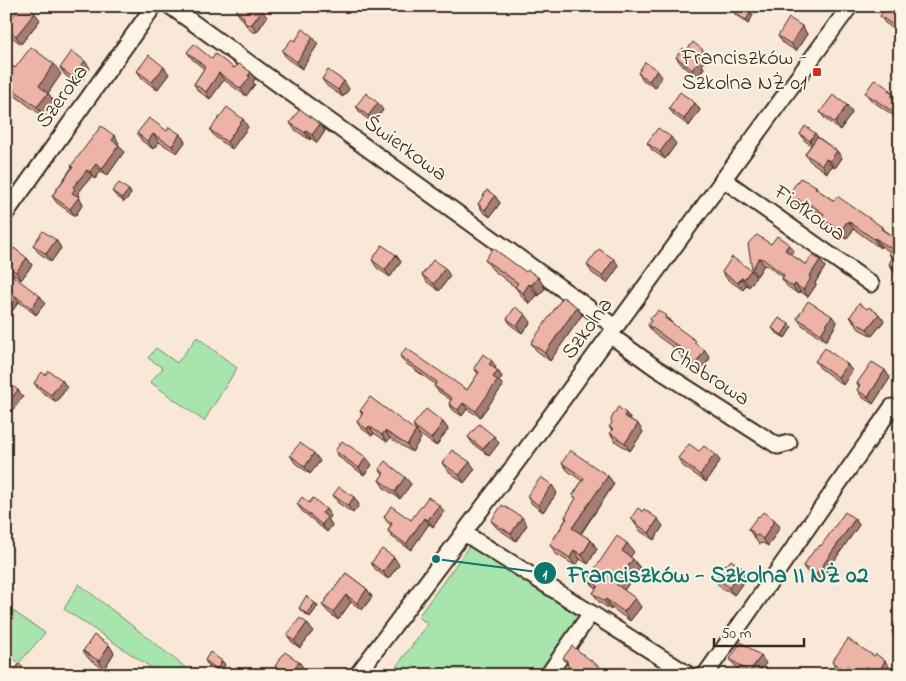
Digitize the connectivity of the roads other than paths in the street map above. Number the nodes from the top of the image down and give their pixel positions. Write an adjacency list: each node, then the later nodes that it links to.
1 (154, 6): 5 (street, Szeroka)
2 (170, 6): 7 (street, Świerkowa)
3 (850, 6): 4 (street, Szkolna)
4 (723, 179): 6 (street, Fiołkowa); 7 (street, Szkolna)
5 (6, 213)
6 (871, 284)
7 (612, 332): 9 (street, Chabrowa); 10 (street, Szkolna)
8 (892, 406): 15 (street)
9 (789, 443)
10 (464, 533): 11 (street); 12 (street, Szkolna)
11 (591, 613): 13 (street); 14 (street)
12 (357, 675)
13 (548, 675)
14 (689, 675)
15 (705, 675)

